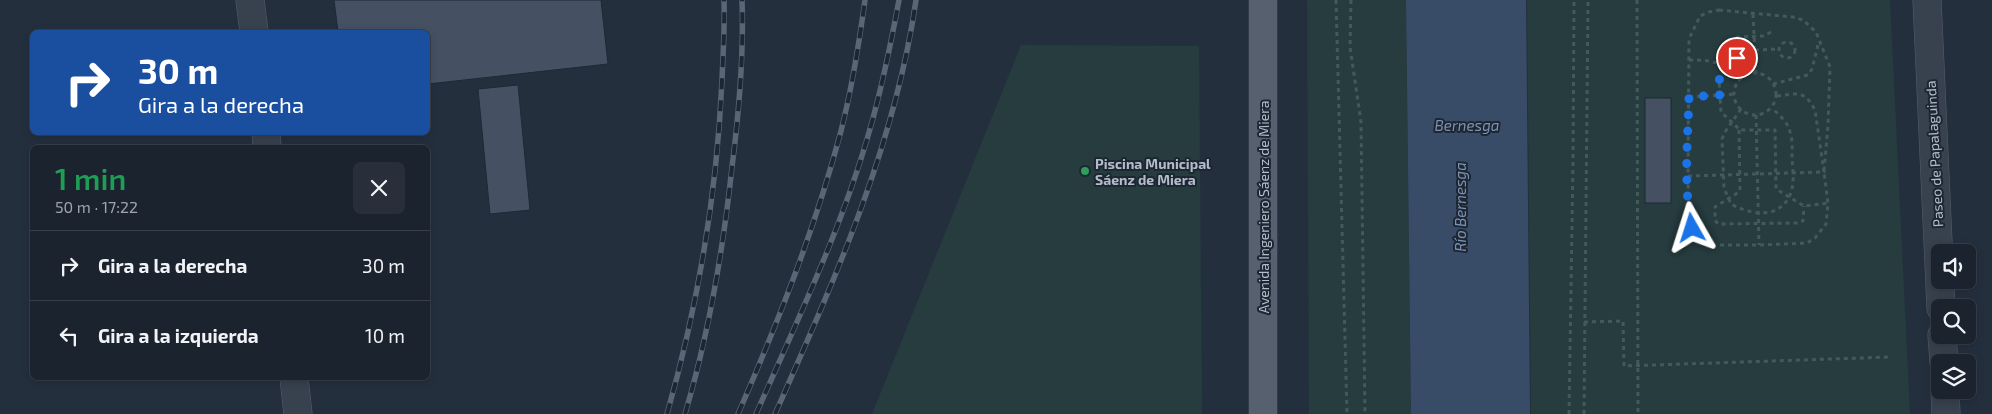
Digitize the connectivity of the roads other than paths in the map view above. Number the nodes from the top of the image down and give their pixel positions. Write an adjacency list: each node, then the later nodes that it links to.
1 (250, 0): 4 (street)
2 (1263, 0): 9 (main road, Avenida Ingeniero Sáenz de Miera)
3 (1926, 0): 5 (street, Paseo de Papalaguinda)
4 (254, 30)
5 (1941, 299)
6 (294, 380): 8 (street)
7 (1945, 399): 10 (street)
8 (298, 414)
9 (1264, 414)
10 (1946, 414)

